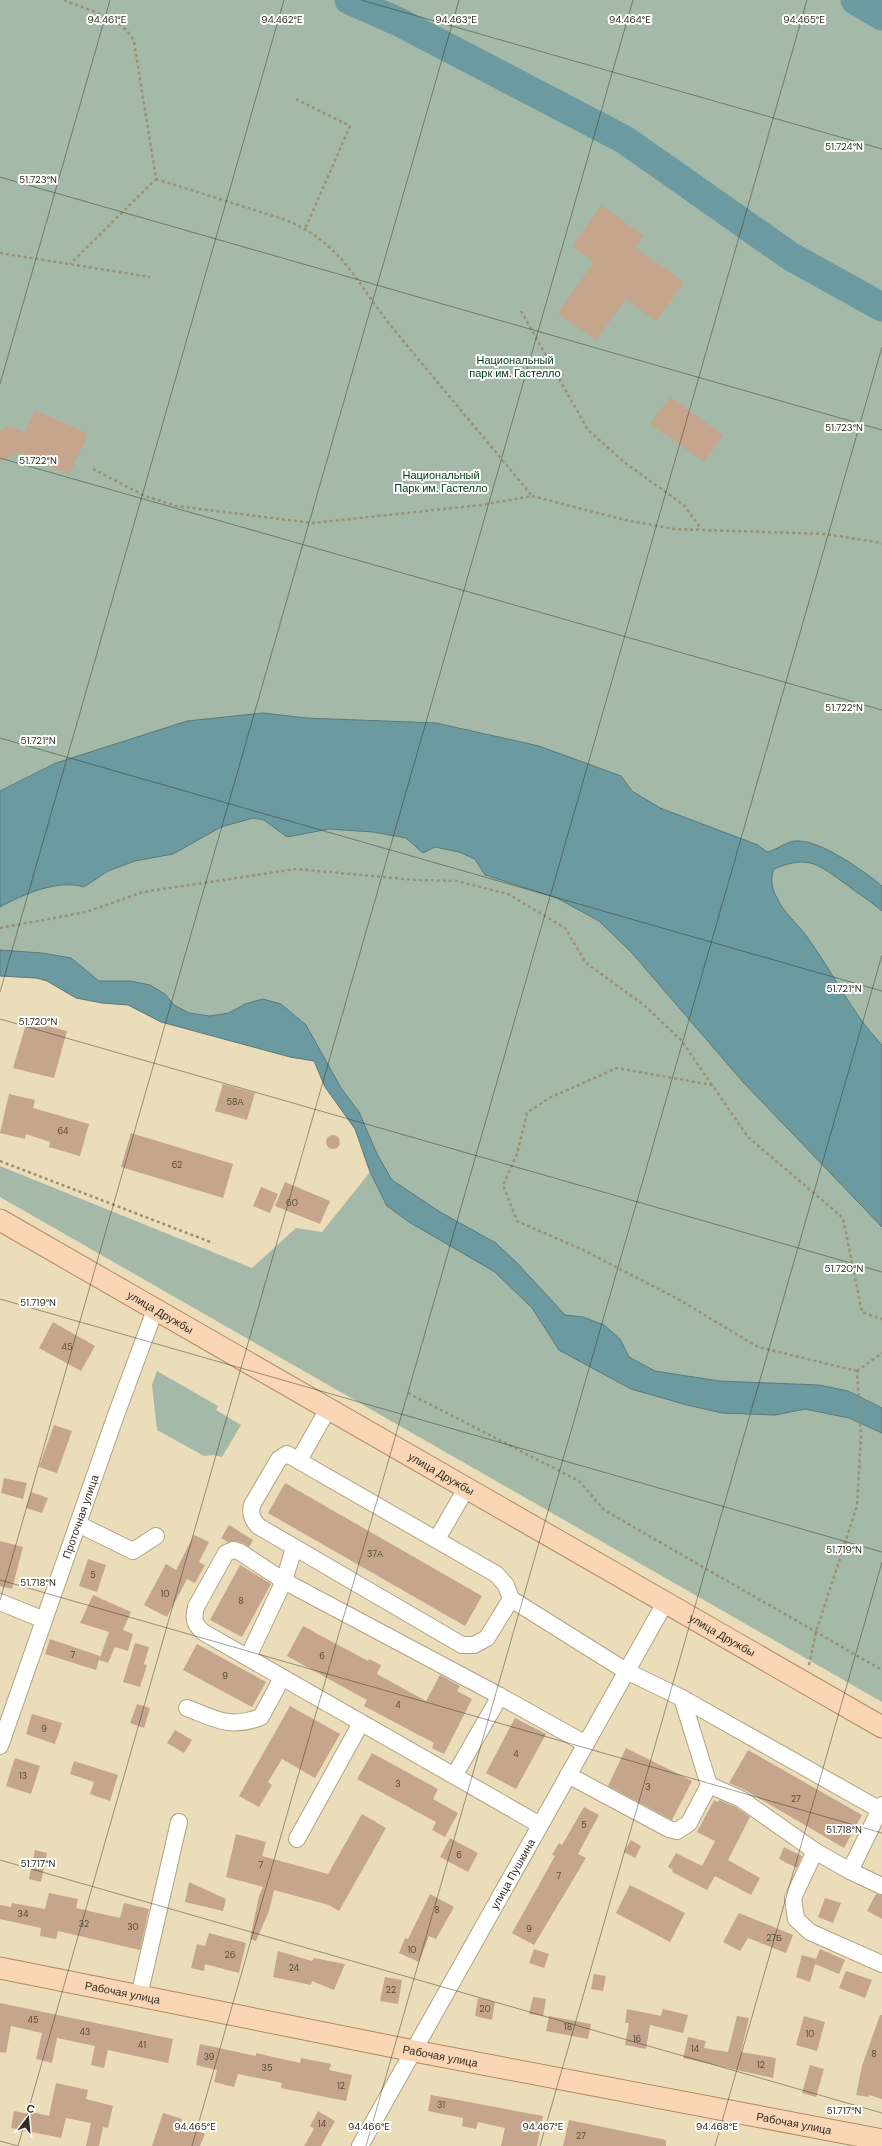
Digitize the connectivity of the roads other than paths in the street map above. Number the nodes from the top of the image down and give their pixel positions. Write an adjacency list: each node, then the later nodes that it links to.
1 (0, 1220): 2 (main road, улица Дружбы)
2 (155, 1310): 3 (main road, улица Дружбы); 6 (street, Проточная улица)
3 (328, 1409): 4 (street); 5 (main road, улица Дружбы)
4 (299, 1460): 8 (street); 9 (street)
5 (467, 1487): 8 (street); 13 (main road, улица Дружбы)
6 (78, 1524): 7 (street); 14 (street, Проточная улица)
7 (156, 1536)
8 (437, 1539): 11 (street)
9 (294, 1548): 10 (street); 11 (street)
10 (284, 1581): 15 (street); 15 (street); 18 (street)
11 (511, 1599): 16 (street)
12 (0, 1602): 14 (street)
13 (665, 1603): 16 (street, улица Пушкина); 22 (main road, улица Дружбы)
14 (44, 1620): 24 (street, Проточная улица)
15 (248, 1657): 17 (street)
16 (626, 1671): 19 (street); 23 (street, улица Пушкина)
17 (282, 1678): 20 (street); 21 (street)
18 (500, 1696): 23 (street); 26 (street)
19 (682, 1698): 27 (street); 28 (street)
20 (187, 1708)
21 (361, 1723): 26 (street); 31 (street)
22 (882, 1727)
23 (586, 1744): 25 (street, улица Пушкина)
24 (0, 1746)
25 (568, 1774): 27 (street); 30 (street, улица Пушкина)
26 (454, 1776): 30 (street)
27 (709, 1785): 32 (street)
28 (881, 1809): 33 (street)
29 (179, 1822): 37 (street)
30 (540, 1825): 38 (street, улица Пушкина)
31 (297, 1839)
32 (815, 1851): 33 (street); 35 (street)
33 (850, 1872): 34 (street)
34 (882, 1886)
35 (882, 1964)
36 (0, 1968): 37 (main road, Рабочая улица)
37 (139, 1996): 38 (main road, Рабочая улица)
38 (414, 2051): 39 (main road, Рабочая улица); 40 (street, улица Пушкина)
39 (882, 2140)
40 (360, 2146)

